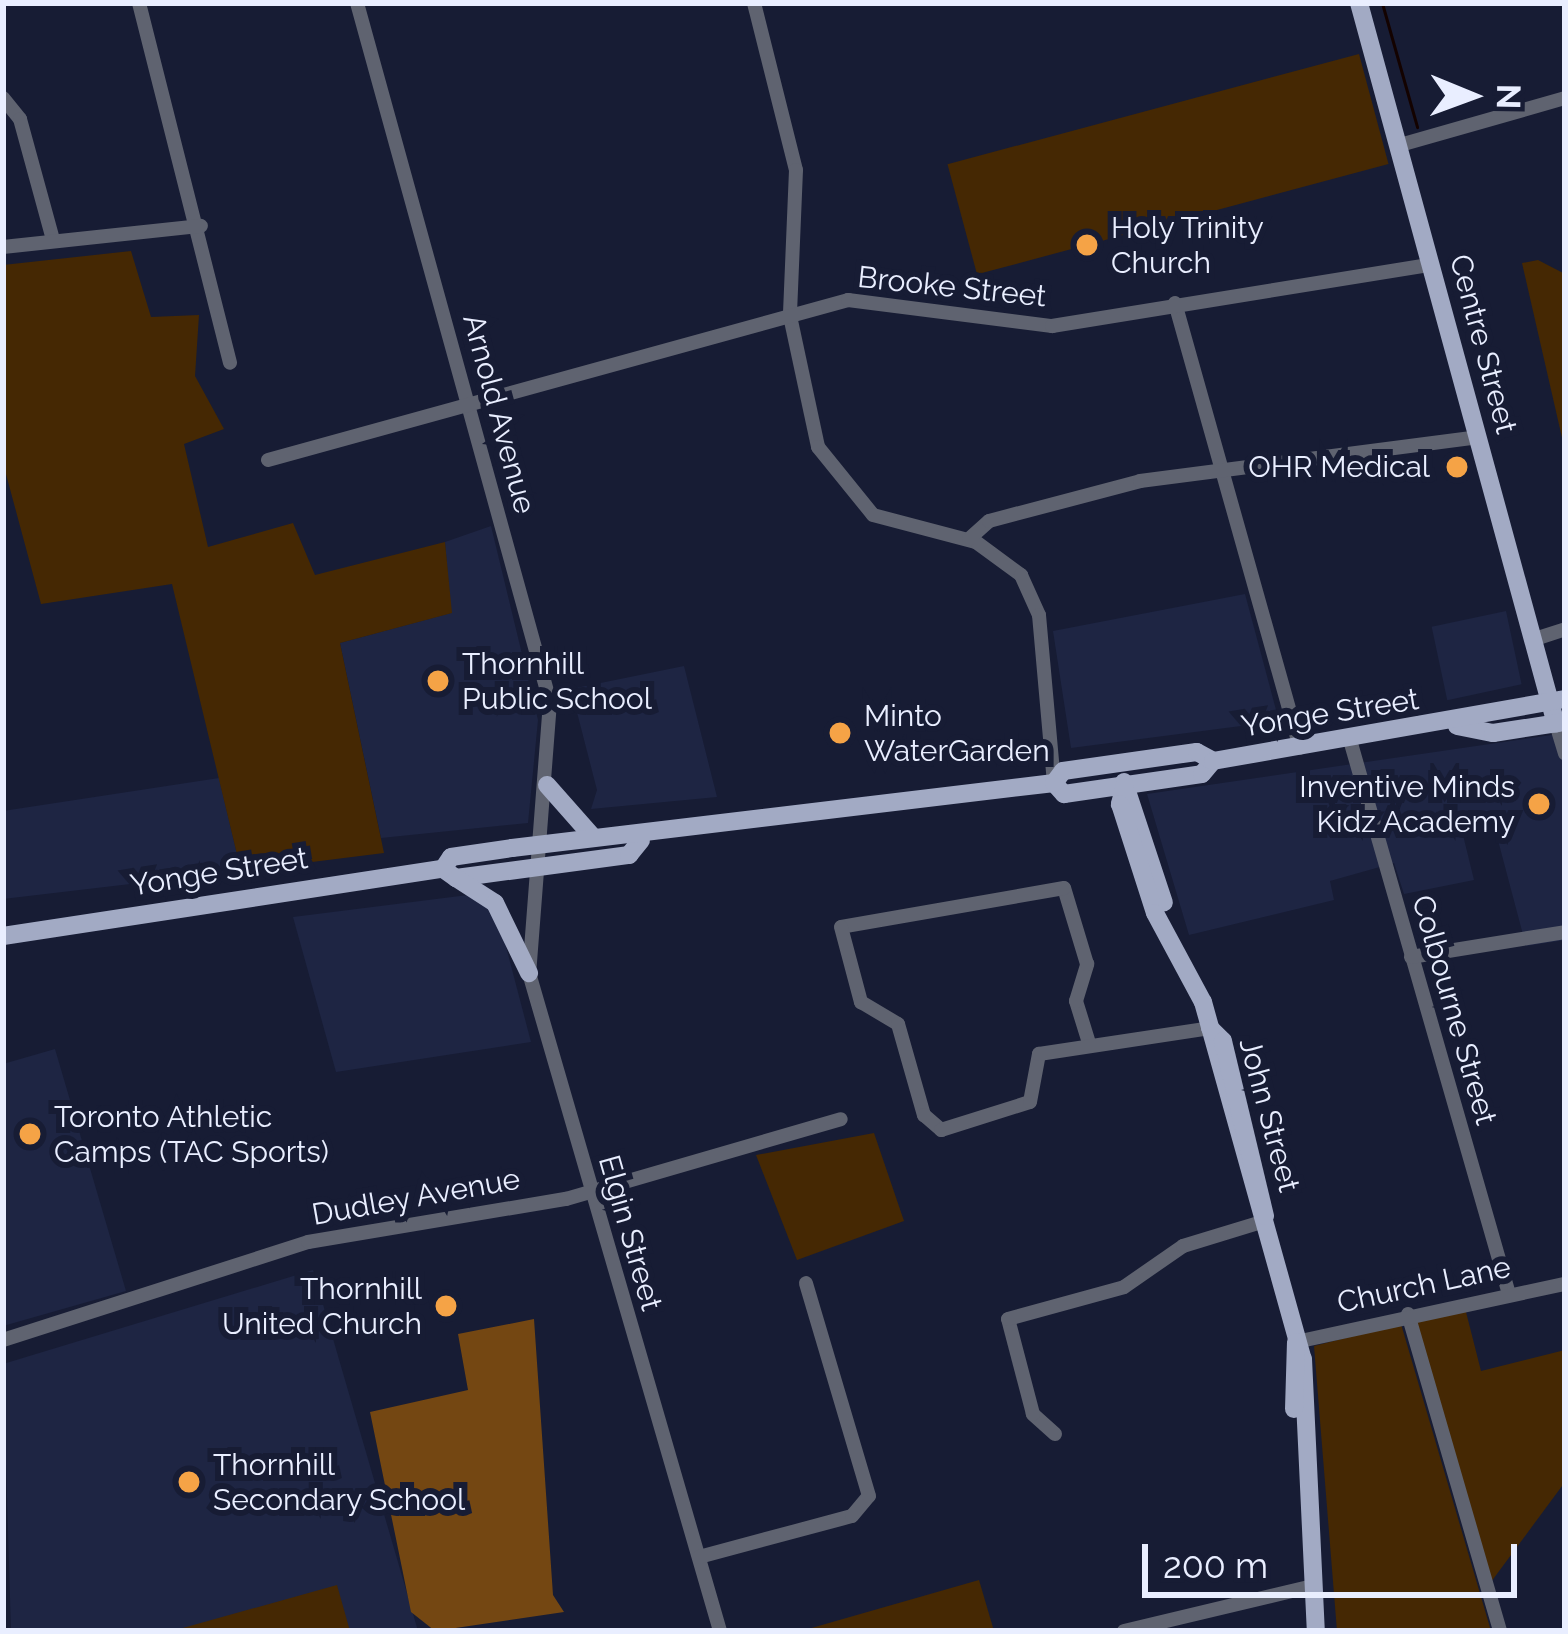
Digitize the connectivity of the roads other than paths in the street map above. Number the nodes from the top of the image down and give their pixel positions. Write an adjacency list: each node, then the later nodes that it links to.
1 (139, 3): 8 (street)
2 (357, 3): 15 (street, Arnold Avenue)
3 (754, 3): 13 (street)
4 (1359, 3): 7 (main road, Centre Street)
5 (3, 98): 9 (street)
6 (1565, 98): 7 (street)
7 (1400, 145): 11 (main road, Centre Street)
8 (201, 226): 9 (street); 14 (street)
9 (53, 239): 10 (street)
10 (3, 247)
11 (1430, 266): 12 (street, Brooke Street); 16 (main road, Centre Street)
12 (1174, 303): 13 (street, Brooke Street); 18 (street)
13 (790, 316): 15 (street, Brooke Street); 19 (street)
14 (230, 363)
15 (468, 403): 17 (street, Brooke Street); 31 (street, Arnold Avenue)
16 (1477, 437): 18 (street); 21 (main road, Centre Street)
17 (268, 460)
18 (1219, 473): 19 (street); 26 (street)
19 (969, 539): 30 (street)
20 (1565, 629): 21 (street)
21 (1538, 638): 22 (main road, Centre Street)
22 (1558, 700): 23 (main road, Centre Street); 24 (main road, Yonge Street)
23 (1560, 723): 24 (main road, Yonge Street); 27 (street)
24 (1455, 725): 25 (main road, Yonge Street)
25 (1350, 740): 26 (main road, Yonge Street); 40 (street, Colbourne Street)
26 (1300, 748): 28 (main road, Yonge Street)
27 (1565, 754)
28 (1213, 761): 29 (main road, Yonge Street); 32 (main road, Yonge Street)
29 (1120, 763): 30 (main road, Yonge Street); 32 (main road, John Street)
30 (1054, 783): 32 (main road, Yonge Street); 34 (main road, Yonge Street)
31 (547, 785): 33 (main road); 35 (street, Arnold Avenue)
32 (1125, 785): 42 (main road, John Street)
33 (593, 836): 34 (main road, Yonge Street); 35 (main road, Yonge Street)
34 (641, 840): 36 (main road, Yonge Street)
35 (538, 845): 36 (street, Elgin Street); 37 (main road, Yonge Street)
36 (534, 869): 37 (main road, Yonge Street); 41 (street, Elgin Street)
37 (450, 873): 39 (main road, Yonge Street); 41 (main road)
38 (1565, 932): 40 (street)
39 (3, 936)
40 (1411, 957): 49 (street, Colbourne Street)
41 (529, 973): 45 (street, Elgin Street)
42 (1210, 1028): 43 (street); 46 (main road, John Street)
43 (1089, 1043): 43 (street)
44 (841, 1119): 45 (street, Dudley Avenue)
45 (589, 1191): 51 (street, Dudley Avenue); 54 (street, Elgin Street)
46 (1265, 1221): 52 (main road, John Street); 53 (street)
47 (806, 1283): 54 (street)
48 (1565, 1284): 49 (street, Church Lane)
49 (1509, 1294): 50 (street, Church Lane)
50 (1408, 1314): 52 (street, Church Lane); 59 (street)
51 (3, 1340)
52 (1296, 1342): 55 (main road, John Street)
53 (1055, 1434)
54 (699, 1557): 56 (street, Elgin Street)
55 (1313, 1586): 57 (street); 58 (main road, John Street)
56 (720, 1631)
57 (1124, 1631)
58 (1316, 1631)
59 (1500, 1631)

